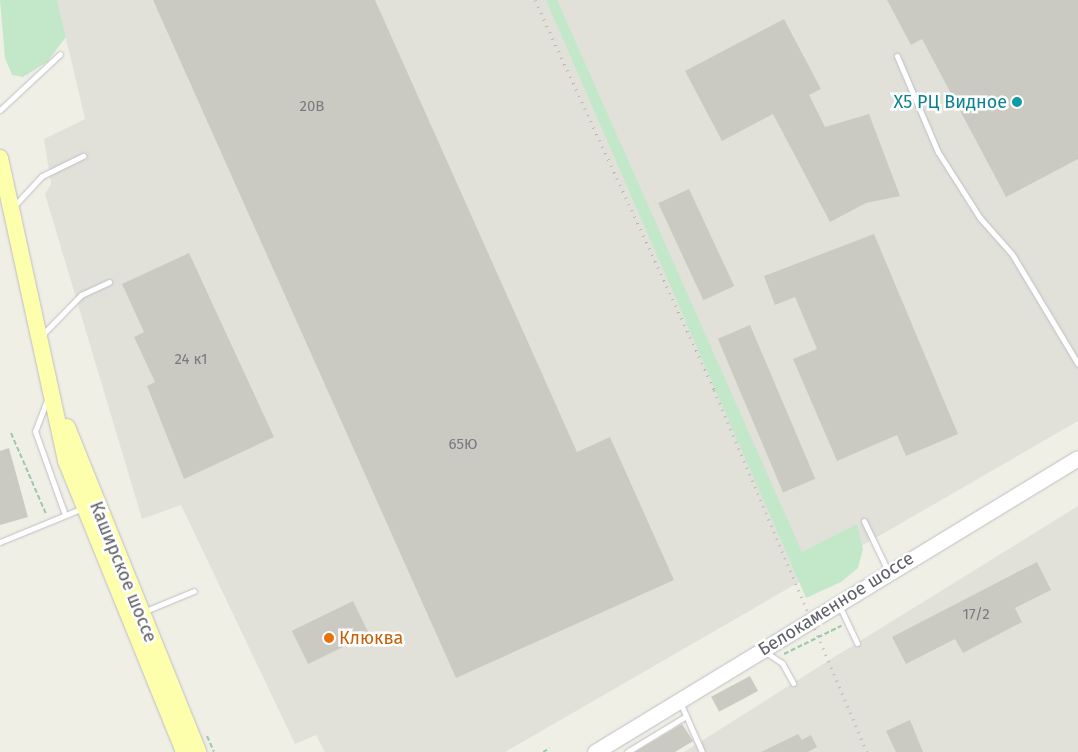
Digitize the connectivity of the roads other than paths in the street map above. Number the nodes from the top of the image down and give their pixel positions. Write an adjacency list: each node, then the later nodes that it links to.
1 (60, 54): 3 (lane)
2 (897, 56): 9 (lane)
3 (0, 110)
4 (83, 156): 6 (lane)
5 (0, 158): 6 (main road, Каширское шоссе)
6 (11, 210): 8 (main road, Каширское шоссе)
7 (109, 282): 8 (lane)
8 (39, 339): 10 (main road, Каширское шоссе)
9 (1078, 364)
10 (51, 390): 12 (main road, Каширское шоссе); 13 (lane)
11 (1078, 458): 16 (main road, Белокаменное шоссе)
12 (89, 507): 13 (lane); 19 (main road, Каширское шоссе)
13 (65, 515): 15 (lane)
14 (864, 521): 16 (lane)
15 (0, 542)
16 (888, 571): 18 (main road, Белокаменное шоссе)
17 (194, 591): 19 (lane)
18 (837, 602): 20 (lane); 21 (main road, Белокаменное шоссе)
19 (133, 616): 25 (main road, Каширское шоссе); 26 (main road, Каширское шоссе)
20 (857, 643)
21 (762, 649): 22 (lane); 23 (main road, Белокаменное шоссе)
22 (793, 683)
23 (679, 701): 24 (lane); 27 (main road, Белокаменное шоссе)
24 (686, 716): 28 (lane); 29 (lane)
25 (184, 752)
26 (198, 752)
27 (596, 752)
28 (627, 752)
29 (702, 752)

